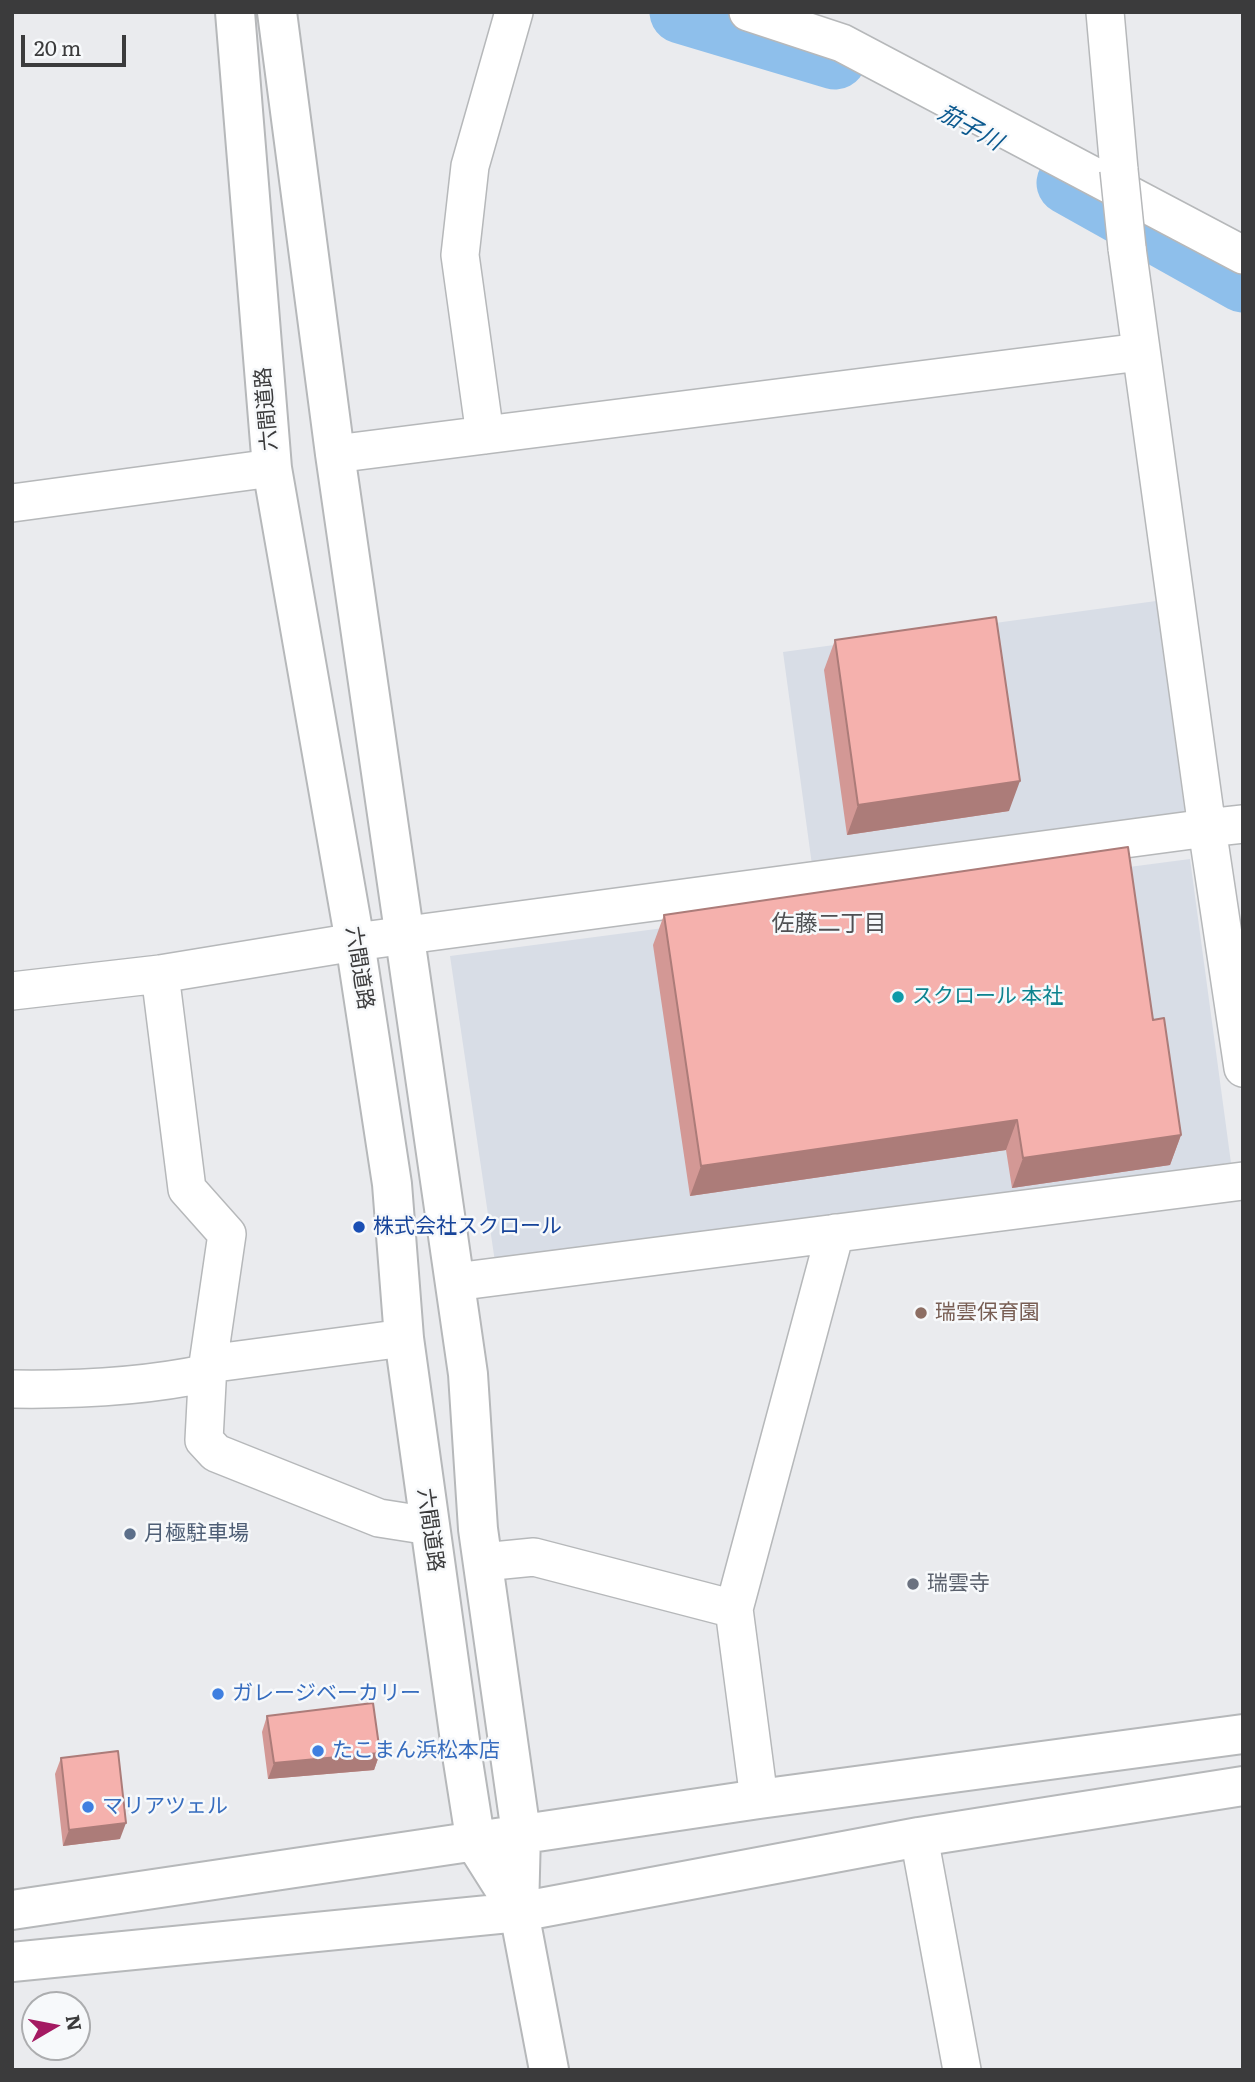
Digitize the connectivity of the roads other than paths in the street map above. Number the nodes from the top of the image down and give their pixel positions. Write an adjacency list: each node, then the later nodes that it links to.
1 (234, 12): 10 (street, 六間道路)
2 (277, 12): 9 (street, 六間道路)
3 (514, 12): 8 (street)
4 (748, 12): 6 (street)
5 (1105, 12): 7 (street, bridge)
6 (1243, 255)
7 (1140, 352): 8 (street); 13 (street)
8 (485, 435): 9 (street)
9 (335, 454): 14 (street, 六間道路)
10 (272, 468): 11 (street); 15 (street, 六間道路)
11 (12, 503)
12 (1243, 824): 13 (street)
13 (1207, 828): 14 (street); 18 (street)
14 (406, 935): 15 (street); 21 (street, 六間道路)
15 (355, 942): 16 (street); 22 (street, 六間道路)
16 (160, 974): 17 (street); 23 (street)
17 (12, 991)
18 (1243, 1068)
19 (1243, 1181): 20 (street)
20 (835, 1233): 21 (street); 27 (street)
21 (455, 1282): 26 (street, 六間道路)
22 (404, 1338): 23 (street); 25 (street, 六間道路)
23 (208, 1368): 24 (street); 25 (street)
24 (12, 1389)
25 (430, 1526): 33 (street, 六間道路)
26 (483, 1562): 27 (street); 31 (street, 六間道路)
27 (734, 1609): 30 (street)
28 (1243, 1734): 30 (street)
29 (1243, 1786): 32 (street)
30 (759, 1799): 31 (street)
31 (522, 1833): 33 (street); 35 (street, 六間道路)
32 (919, 1837): 35 (street); 38 (street)
33 (476, 1844): 34 (street); 35 (street, 六間道路)
34 (12, 1910)
35 (519, 1912): 36 (street); 37 (street, 六間道路)
36 (12, 1962)
37 (550, 2070)
38 (962, 2070)

